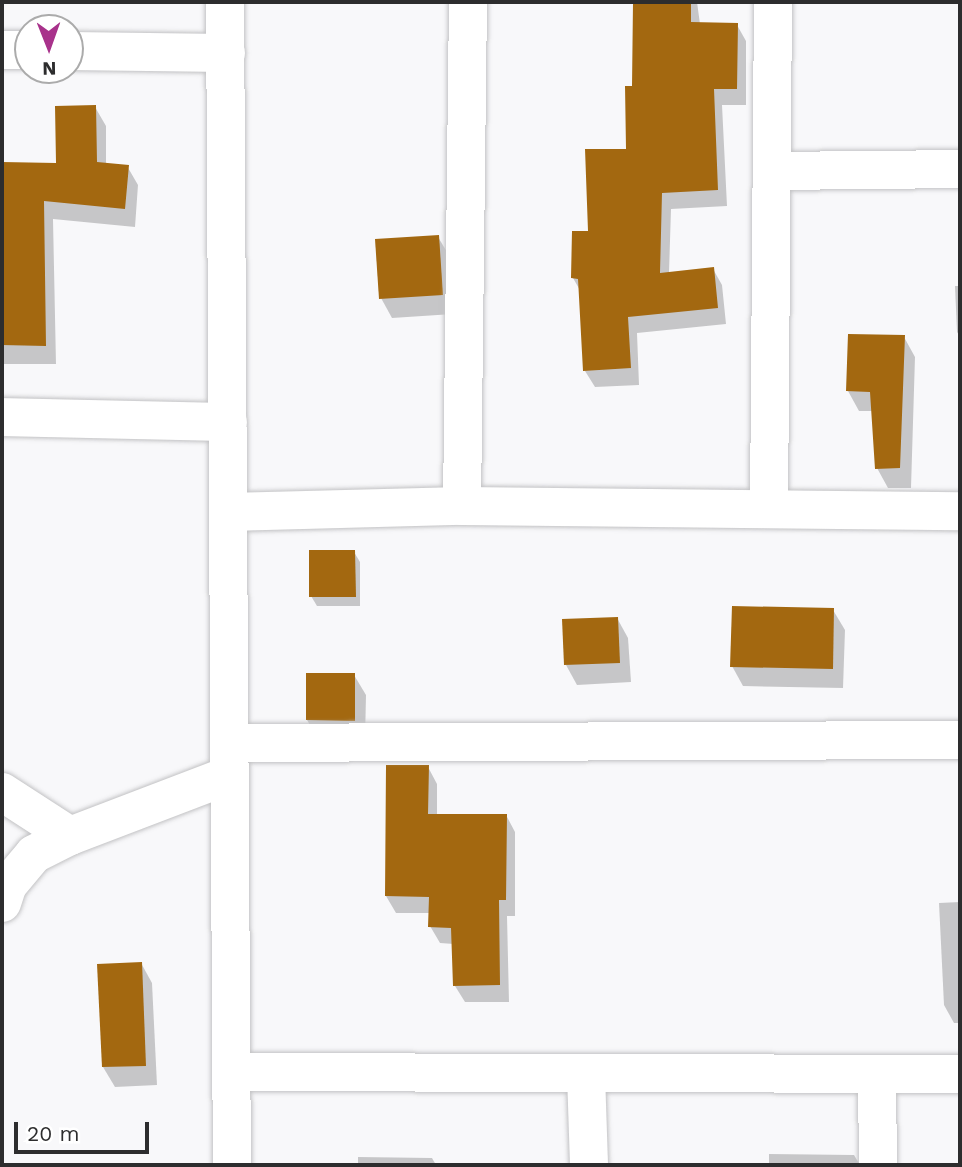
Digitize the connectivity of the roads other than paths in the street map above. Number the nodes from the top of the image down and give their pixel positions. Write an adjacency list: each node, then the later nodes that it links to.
1 (225, 2): 5 (street)
2 (468, 2): 10 (street)
3 (773, 2): 7 (street)
4 (84, 51): 5 (street)
5 (226, 53): 9 (street)
6 (960, 169): 7 (street)
7 (773, 171): 11 (street)
8 (2, 417): 9 (street)
9 (228, 422): 13 (street)
10 (462, 506): 11 (street); 13 (street)
11 (769, 509): 12 (street)
12 (960, 510)
13 (228, 512): 15 (street)
14 (960, 740): 15 (street)
15 (230, 759): 17 (street); 19 (street)
16 (2, 792): 17 (street)
17 (69, 836): 18 (street)
18 (2, 903)
19 (232, 1072): 20 (street); 23 (street)
20 (586, 1074): 22 (street); 24 (street)
21 (960, 1074): 22 (street)
22 (877, 1076): 25 (street)
23 (232, 1165)
24 (589, 1165)
25 (878, 1165)

